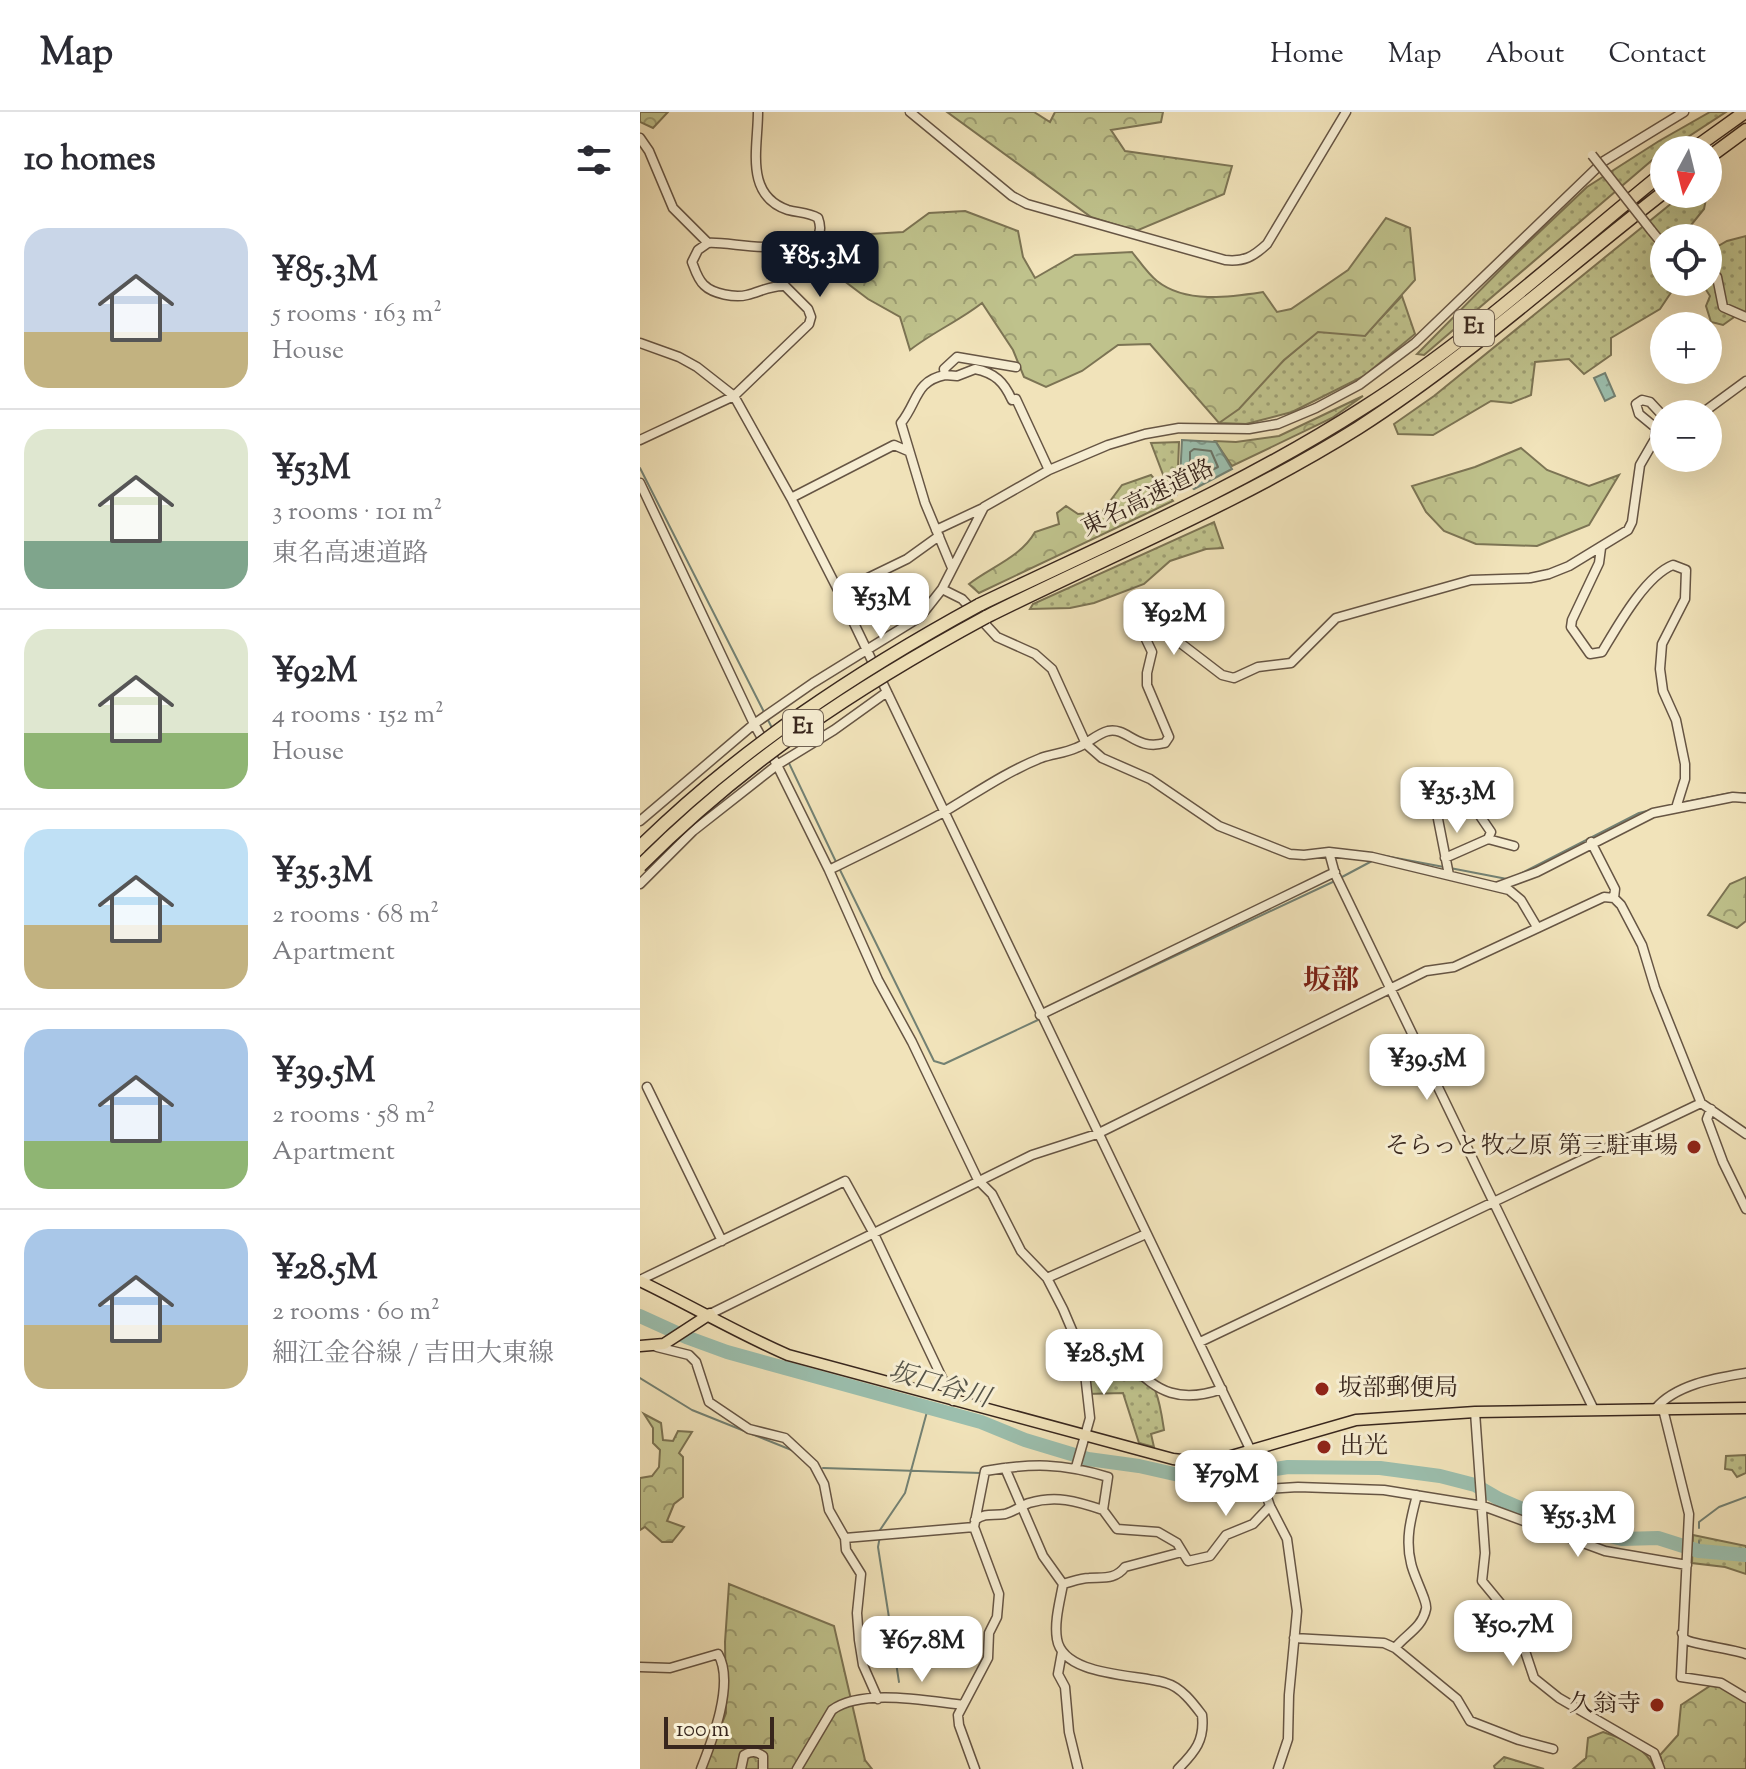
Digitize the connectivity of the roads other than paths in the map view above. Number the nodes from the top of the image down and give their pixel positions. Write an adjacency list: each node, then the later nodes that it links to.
1 (758, 112): 14 (street)
2 (910, 112): 3 (street)
3 (1346, 112)
4 (1684, 112): 28 (street)
5 (1745, 112): 7 (highway)
6 (1746, 130): 9 (highway)
7 (1712, 136)
8 (640, 138): 14 (street)
9 (1722, 148)
10 (1592, 155): 13 (street, bridge)
11 (1650, 183): 29 (highway, 東名高速道路 / E1)
12 (1650, 203): 29 (highway, 東名高速道路 / E1)
13 (1650, 229)
14 (708, 243): 21 (street)
15 (1721, 296): 16 (street)
16 (1746, 317)
17 (640, 343): 21 (street)
18 (1016, 367): 19 (street)
19 (945, 375): 27 (street); 28 (street)
20 (1746, 381): 22 (street)
21 (734, 396): 25 (street); 31 (street)
22 (1720, 400)
23 (1650, 402): 24 (street)
24 (1650, 423)
25 (640, 440)
26 (1650, 448): 34 (street)
27 (908, 451): 31 (street); 33 (street)
28 (1049, 470): 32 (street)
29 (1273, 470): 52 (highway, 東名高速道路 / E1, bridge); 55 (highway, 東名高速道路 / E1, bridge)
30 (640, 483): 40 (street)
31 (791, 498): 37 (street)
32 (984, 507): 33 (street); 35 (street)
33 (938, 533): 35 (street); 37 (street)
34 (1601, 548): 41 (street); 44 (street)
35 (952, 568): 36 (street)
36 (942, 589): 38 (street); 41 (street)
37 (839, 592): 38 (street)
38 (867, 650): 39 (street); 40 (street)
39 (887, 692): 42 (street); 46 (street)
40 (762, 719): 42 (street); 48 (street)
41 (1086, 744): 46 (street); 53 (street)
42 (780, 763): 56 (street); 59 (street)
43 (1746, 798): 44 (street)
44 (1677, 805): 50 (street)
45 (1474, 807): 49 (street)
46 (944, 812): 56 (street); 64 (street)
47 (1437, 814): 54 (street)
48 (640, 821)
49 (1488, 839): 51 (street); 54 (street)
50 (1591, 842): 60 (street); 61 (street)
51 (1514, 846)
52 (640, 847)
53 (1329, 852): 57 (street); 58 (street)
54 (1446, 860): 57 (street)
55 (640, 866)
56 (835, 867): 70 (street)
57 (1448, 874): 60 (street)
58 (1337, 876): 63 (street); 64 (street)
59 (640, 884)
60 (1498, 886): 62 (street)
61 (1614, 898): 62 (street); 66 (street)
62 (1537, 927): 63 (street)
63 (1391, 988): 68 (street); 71 (street)
64 (1042, 1018): 68 (street)
65 (647, 1087): 75 (street)
66 (1701, 1103): 67 (street); 71 (street)
67 (1711, 1109): 69 (street); 72 (street)
68 (1097, 1134): 70 (street); 74 (street)
69 (1746, 1134)
70 (978, 1180): 73 (street); 76 (street)
71 (1492, 1203): 79 (street); 88 (street)
72 (1746, 1209)
73 (873, 1232): 75 (street); 78 (street); 85 (street)
74 (1146, 1234): 76 (street); 79 (street)
75 (722, 1241): 77 (street)
76 (1047, 1278): 82 (street)
77 (640, 1280): 78 (main road)
78 (706, 1317): 81 (main road); 85 (main road)
79 (1200, 1342): 84 (street)
80 (640, 1346): 81 (main road)
81 (661, 1346): 101 (street)
82 (1083, 1356): 84 (street); 90 (street)
83 (1746, 1373): 87 (street)
84 (1222, 1389): 91 (street)
85 (953, 1402): 90 (main road)
86 (1746, 1408): 87 (main road)
87 (1659, 1409): 88 (main road); 103 (street)
88 (1594, 1410): 89 (main road)
89 (1475, 1412): 91 (main road); 98 (street)
90 (1086, 1439): 91 (main road); 92 (street)
91 (1251, 1451): 94 (street)
92 (1076, 1467): 93 (street); 99 (street)
93 (1006, 1471): 96 (street); 100 (street)
94 (1264, 1489): 95 (street); 97 (street)
95 (1417, 1495): 98 (street); 107 (street)
96 (1022, 1505): 99 (street); 100 (street); 104 (street)
97 (1270, 1506): 102 (street); 106 (street)
98 (1483, 1506): 103 (street); 123 (street)
99 (1103, 1510): 102 (street)
100 (975, 1523): 101 (street); 113 (street)
101 (845, 1538): 112 (street)
102 (1182, 1552): 104 (street)
103 (1687, 1563): 105 (street)
104 (1063, 1584): 108 (street)
105 (1681, 1632): 109 (street); 111 (street)
106 (1294, 1638): 107 (street); 122 (street)
107 (1395, 1648): 114 (street)
108 (1062, 1652): 120 (street); 121 (street)
109 (1746, 1654)
110 (640, 1667): 115 (street)
111 (1746, 1698)
112 (878, 1699): 113 (street); 118 (street)
113 (963, 1705): 119 (street)
114 (1553, 1749)
115 (701, 1769)
116 (741, 1769): 117 (street)
117 (763, 1769)
118 (797, 1769)
119 (975, 1769)
120 (1078, 1769)
121 (1178, 1769)
122 (1278, 1769)
123 (1660, 1769)

